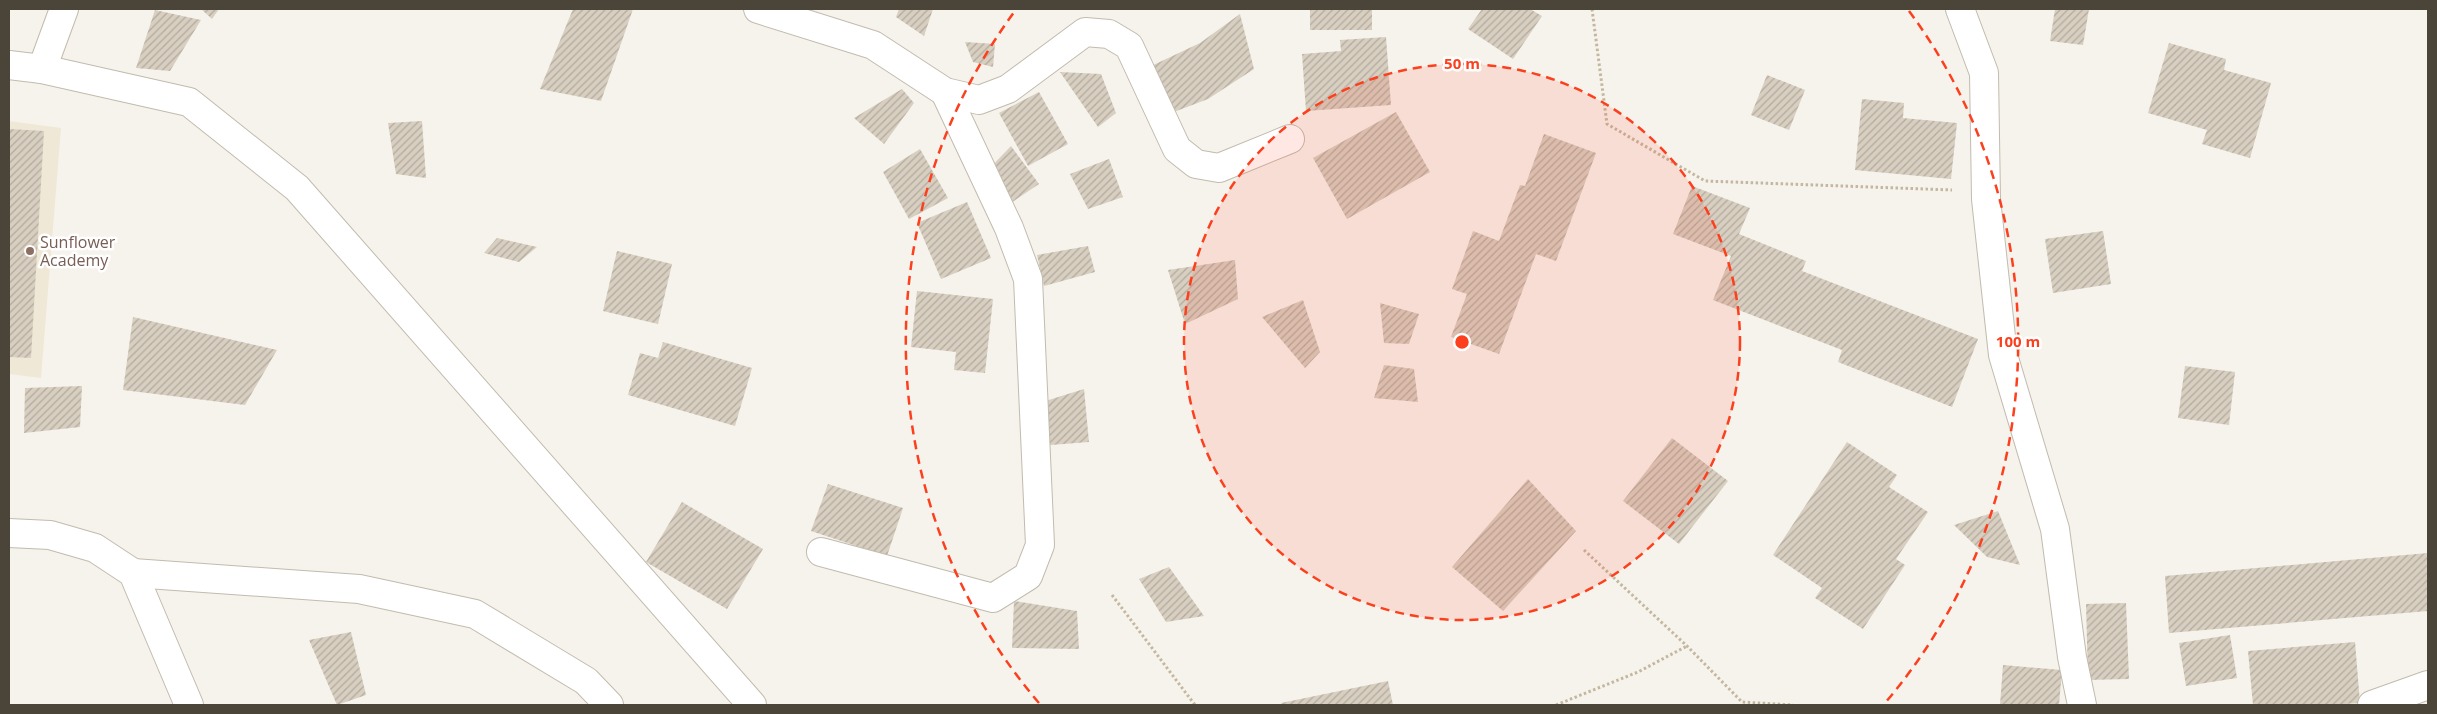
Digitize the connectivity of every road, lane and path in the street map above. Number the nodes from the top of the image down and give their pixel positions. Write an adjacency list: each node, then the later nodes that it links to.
1 (64, 9): 6 (street)
2 (758, 9): 7 (street)
3 (1592, 9): 9 (path)
4 (1960, 9): 9 (street)
5 (9, 65): 6 (street)
6 (42, 69): 19 (street)
7 (945, 92): 8 (street); 12 (street)
8 (1290, 139)
9 (1986, 199): 23 (street)
10 (9, 533): 13 (street)
11 (1584, 550): 15 (path)
12 (821, 552)
13 (132, 573): 17 (street); 18 (street)
14 (1112, 595): 20 (path)
15 (1686, 646): 21 (path); 22 (path)
16 (2428, 685): 24 (street)
17 (189, 705)
18 (609, 705)
19 (752, 705)
20 (1196, 705)
21 (1556, 705)
22 (1793, 705)
23 (2082, 705)
24 (2372, 705)

